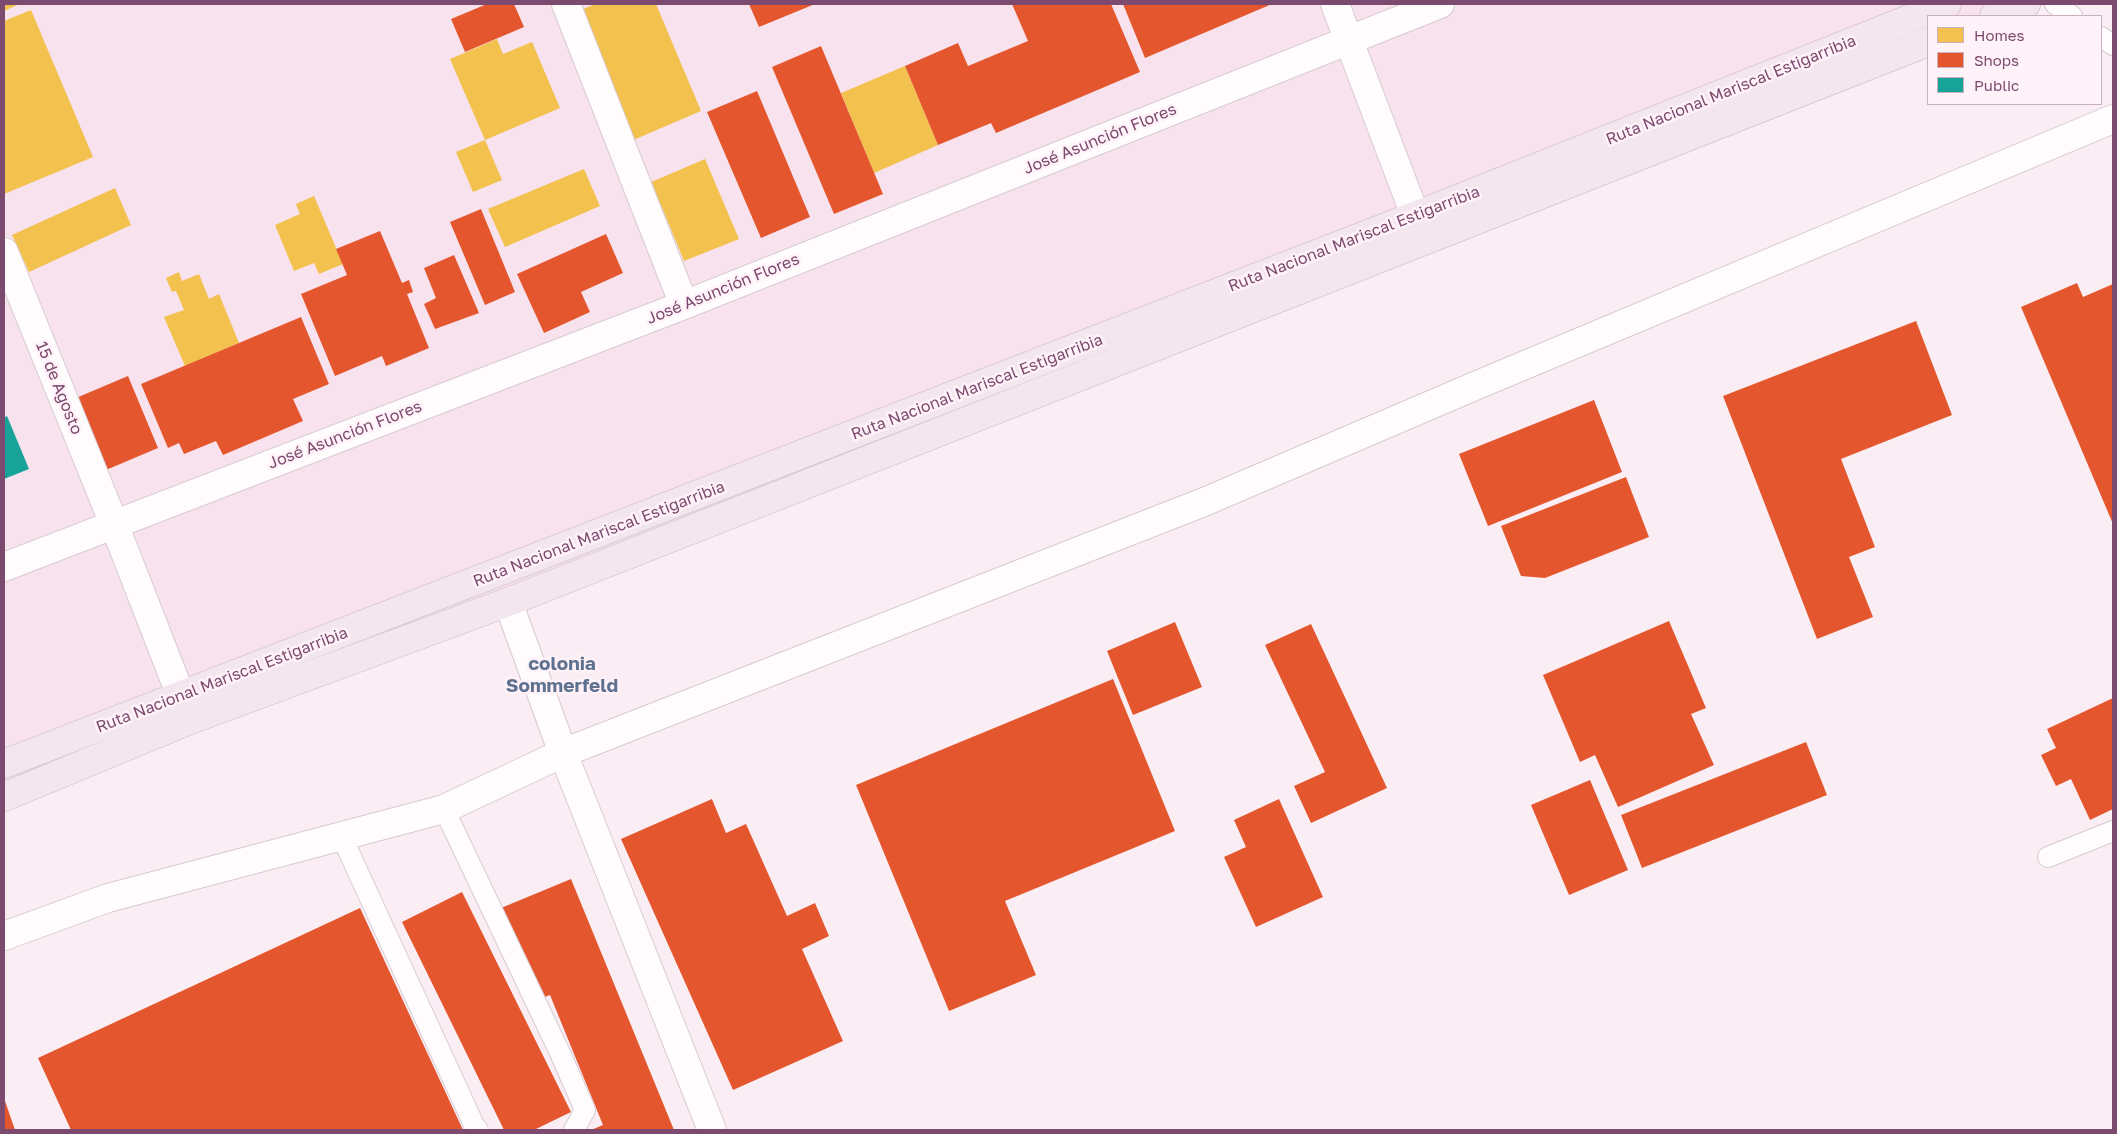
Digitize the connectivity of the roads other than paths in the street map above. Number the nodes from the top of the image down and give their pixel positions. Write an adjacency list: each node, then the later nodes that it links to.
1 (566, 4): 16 (street)
2 (1335, 4): 10 (street)
3 (1440, 4): 10 (street, José Asunción Flores)
4 (1948, 4): 14 (highway, Ruta Nacional Mariscal Estigarribia)
5 (2026, 4): 7 (highway)
6 (2055, 4): 8 (lane)
7 (1997, 15)
8 (2071, 15)
9 (2102, 38): 12 (lane)
10 (1349, 39): 14 (street); 16 (street, José Asunción Flores)
11 (1927, 42): 19 (highway, Ruta Nacional Mariscal Estigarribia)
12 (2113, 45)
13 (2113, 119): 21 (street)
14 (1416, 216): 20 (highway, Ruta Nacional Mariscal Estigarribia)
15 (4, 252): 17 (street, 15 de Agosto)
16 (684, 305): 17 (street, José Asunción Flores)
17 (114, 524): 18 (street, José Asunción Flores); 20 (street, 15 de Agosto)
18 (4, 567)
19 (508, 602): 21 (street); 23 (highway, Ruta Nacional Mariscal Estigarribia)
20 (181, 696): 22 (highway, Ruta Nacional Mariscal Estigarribia)
21 (563, 753): 24 (street); 31 (street)
22 (4, 764)
23 (4, 797)
24 (444, 809): 26 (street); 30 (lane)
25 (2113, 831): 27 (lane)
26 (341, 835): 28 (street); 29 (lane)
27 (2048, 857)
28 (4, 936)
29 (478, 1130)
30 (574, 1130)
31 (712, 1130)

